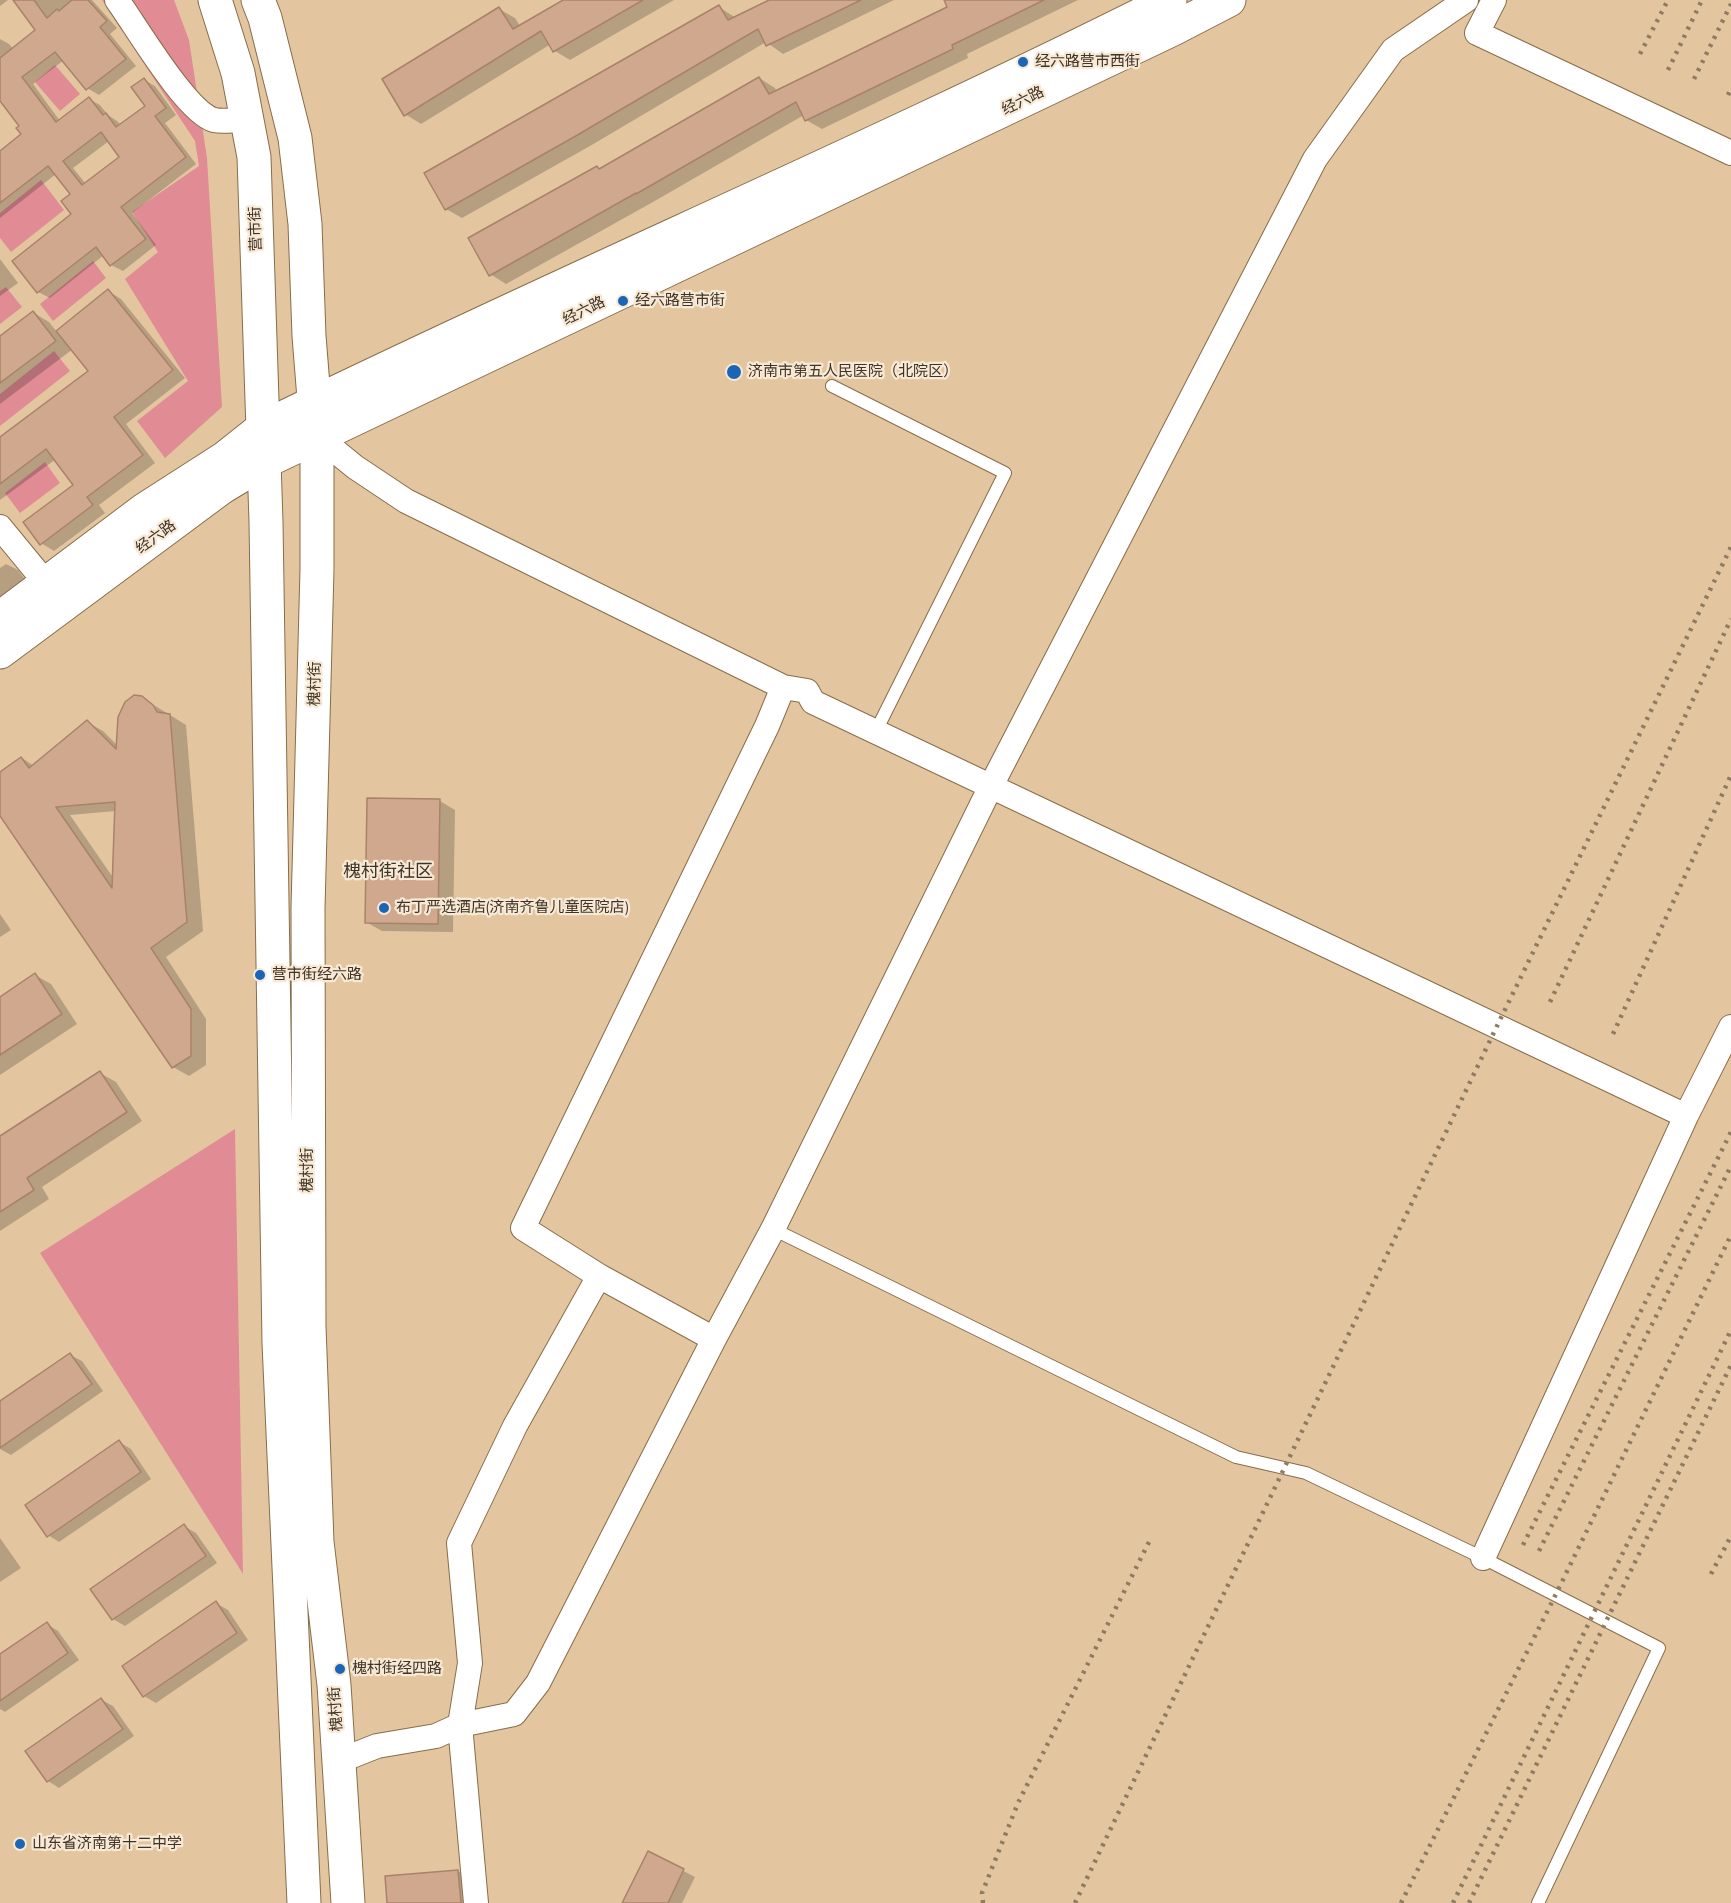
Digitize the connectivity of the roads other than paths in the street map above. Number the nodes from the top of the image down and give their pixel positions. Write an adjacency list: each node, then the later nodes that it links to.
1 (117, 0): 8 (street)
2 (214, 0): 8 (main road, 营市街)
3 (258, 0): 11 (main road)
4 (1170, 0): 11 (main road, 经六路)
5 (1229, 0): 13 (main road, 经六路)
6 (1466, 0): 21 (street)
7 (1494, 0): 9 (street)
8 (247, 119): 12 (main road, 营市街)
9 (1731, 153)
10 (831, 386): 20 (lane)
11 (315, 402): 12 (main road, 经六路); 13 (main road)
12 (264, 427): 14 (main road, 营市街); 16 (main road, 经六路)
13 (317, 436): 14 (main road, 经六路); 19 (street); 29 (main road, 槐村街)
14 (264, 462): 18 (main road, 经六路); 30 (main road)
15 (0, 527): 16 (street)
16 (46, 584): 17 (main road, 经六路)
17 (0, 618)
18 (0, 652)
19 (783, 687): 20 (street); 25 (street)
20 (876, 731): 21 (street)
21 (990, 786): 23 (street); 24 (street)
22 (1731, 1027): 23 (street)
23 (1686, 1116): 27 (street)
24 (773, 1229): 26 (street); 27 (lane)
25 (599, 1276): 26 (street); 28 (street)
26 (714, 1339): 28 (street)
27 (1483, 1558): 33 (lane)
28 (460, 1725): 29 (street); 32 (street)
29 (339, 1761): 31 (main road, 槐村街)
30 (304, 1903)
31 (348, 1903)
32 (476, 1903)
33 (1538, 1903)

